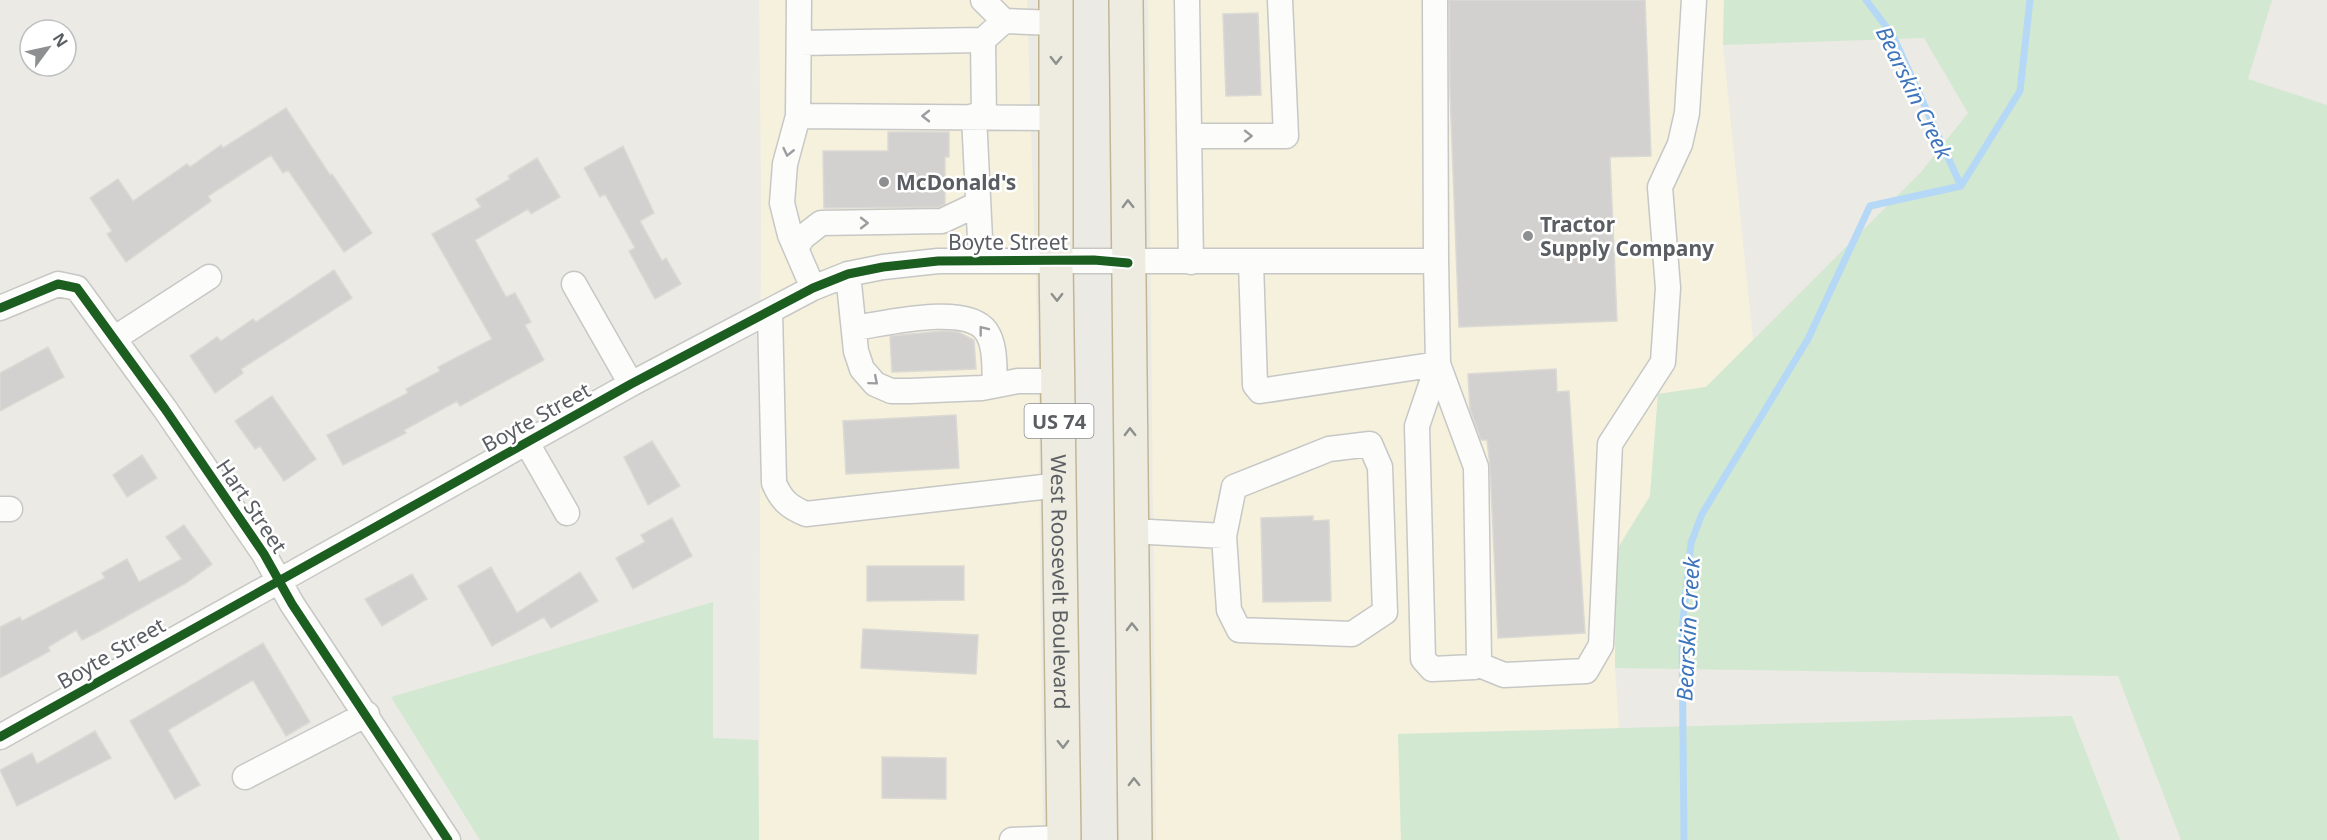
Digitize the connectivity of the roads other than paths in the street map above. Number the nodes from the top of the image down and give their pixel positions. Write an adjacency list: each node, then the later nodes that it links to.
1 (799, 0): 11 (street)
2 (983, 0): 9 (street)
3 (1126, 0): 25 (highway, one-way to 3)
4 (1187, 0): 15 (street)
5 (1280, 0): 15 (street, one-way to 5)
6 (1435, 0): 22 (street)
7 (1694, 0): 44 (street)
8 (1056, 8): 9 (street); 14 (highway, West Roosevelt Boulevard / US 74, one-way to 14)
9 (1004, 21): 10 (street)
10 (983, 40): 11 (street); 13 (street)
11 (799, 43): 12 (street)
12 (798, 116): 13 (street, one-way to 12); 16 (street, one-way to 16)
13 (979, 117): 14 (street); 17 (street)
14 (1056, 118): 21 (highway, West Roosevelt Boulevard / US 74)
15 (1189, 136): 23 (street)
16 (784, 189): 18 (street); 19 (street)
17 (978, 204): 18 (street, one-way to 17); 20 (street)
18 (821, 224): 19 (street)
19 (796, 248): 29 (street)
20 (981, 259): 21 (street, Boyte Street); 26 (street, Boyte Street)
21 (1056, 260): 25 (street, Boyte Street); 35 (highway, West Roosevelt Boulevard / US 74, one-way to 35)
22 (1436, 261): 24 (street, Boyte Street); 34 (street)
23 (1191, 262): 24 (street, Boyte Street); 25 (street, Boyte Street)
24 (1251, 262): 34 (street)
25 (1128, 263): 41 (highway, one-way to 25)
26 (848, 274): 29 (street, Boyte Street); 32 (street)
27 (209, 277): 33 (street)
28 (574, 285): 36 (street)
29 (813, 288): 31 (street, Boyte Street)
30 (0, 308): 33 (street, Hart Street)
31 (770, 311): 36 (street, Boyte Street); 39 (street)
32 (854, 328): 37 (street, one-way to 37); 37 (street, one-way to 32)
33 (115, 338): 43 (street, Hart Street)
34 (1438, 363): 44 (street); 44 (street)
35 (1059, 381): 37 (street); 39 (highway, West Roosevelt Boulevard / US 74)
36 (631, 384): 38 (street, Boyte Street)
37 (995, 386)
38 (527, 443): 40 (street); 43 (street, Boyte Street)
39 (1060, 485): 48 (highway, West Roosevelt Boulevard / US 74, one-way to 48)
40 (567, 513)
41 (1131, 531): 42 (street); 51 (highway, one-way to 41)
42 (1224, 536): 42 (street)
43 (280, 580): 45 (street, Hart Street); 46 (street, Boyte Street)
44 (1477, 664)
45 (366, 714): 47 (street); 49 (street, Hart Street)
46 (0, 737)
47 (245, 777)
48 (1064, 839): 50 (street)
49 (448, 840)
50 (1012, 840)
51 (1135, 840)

